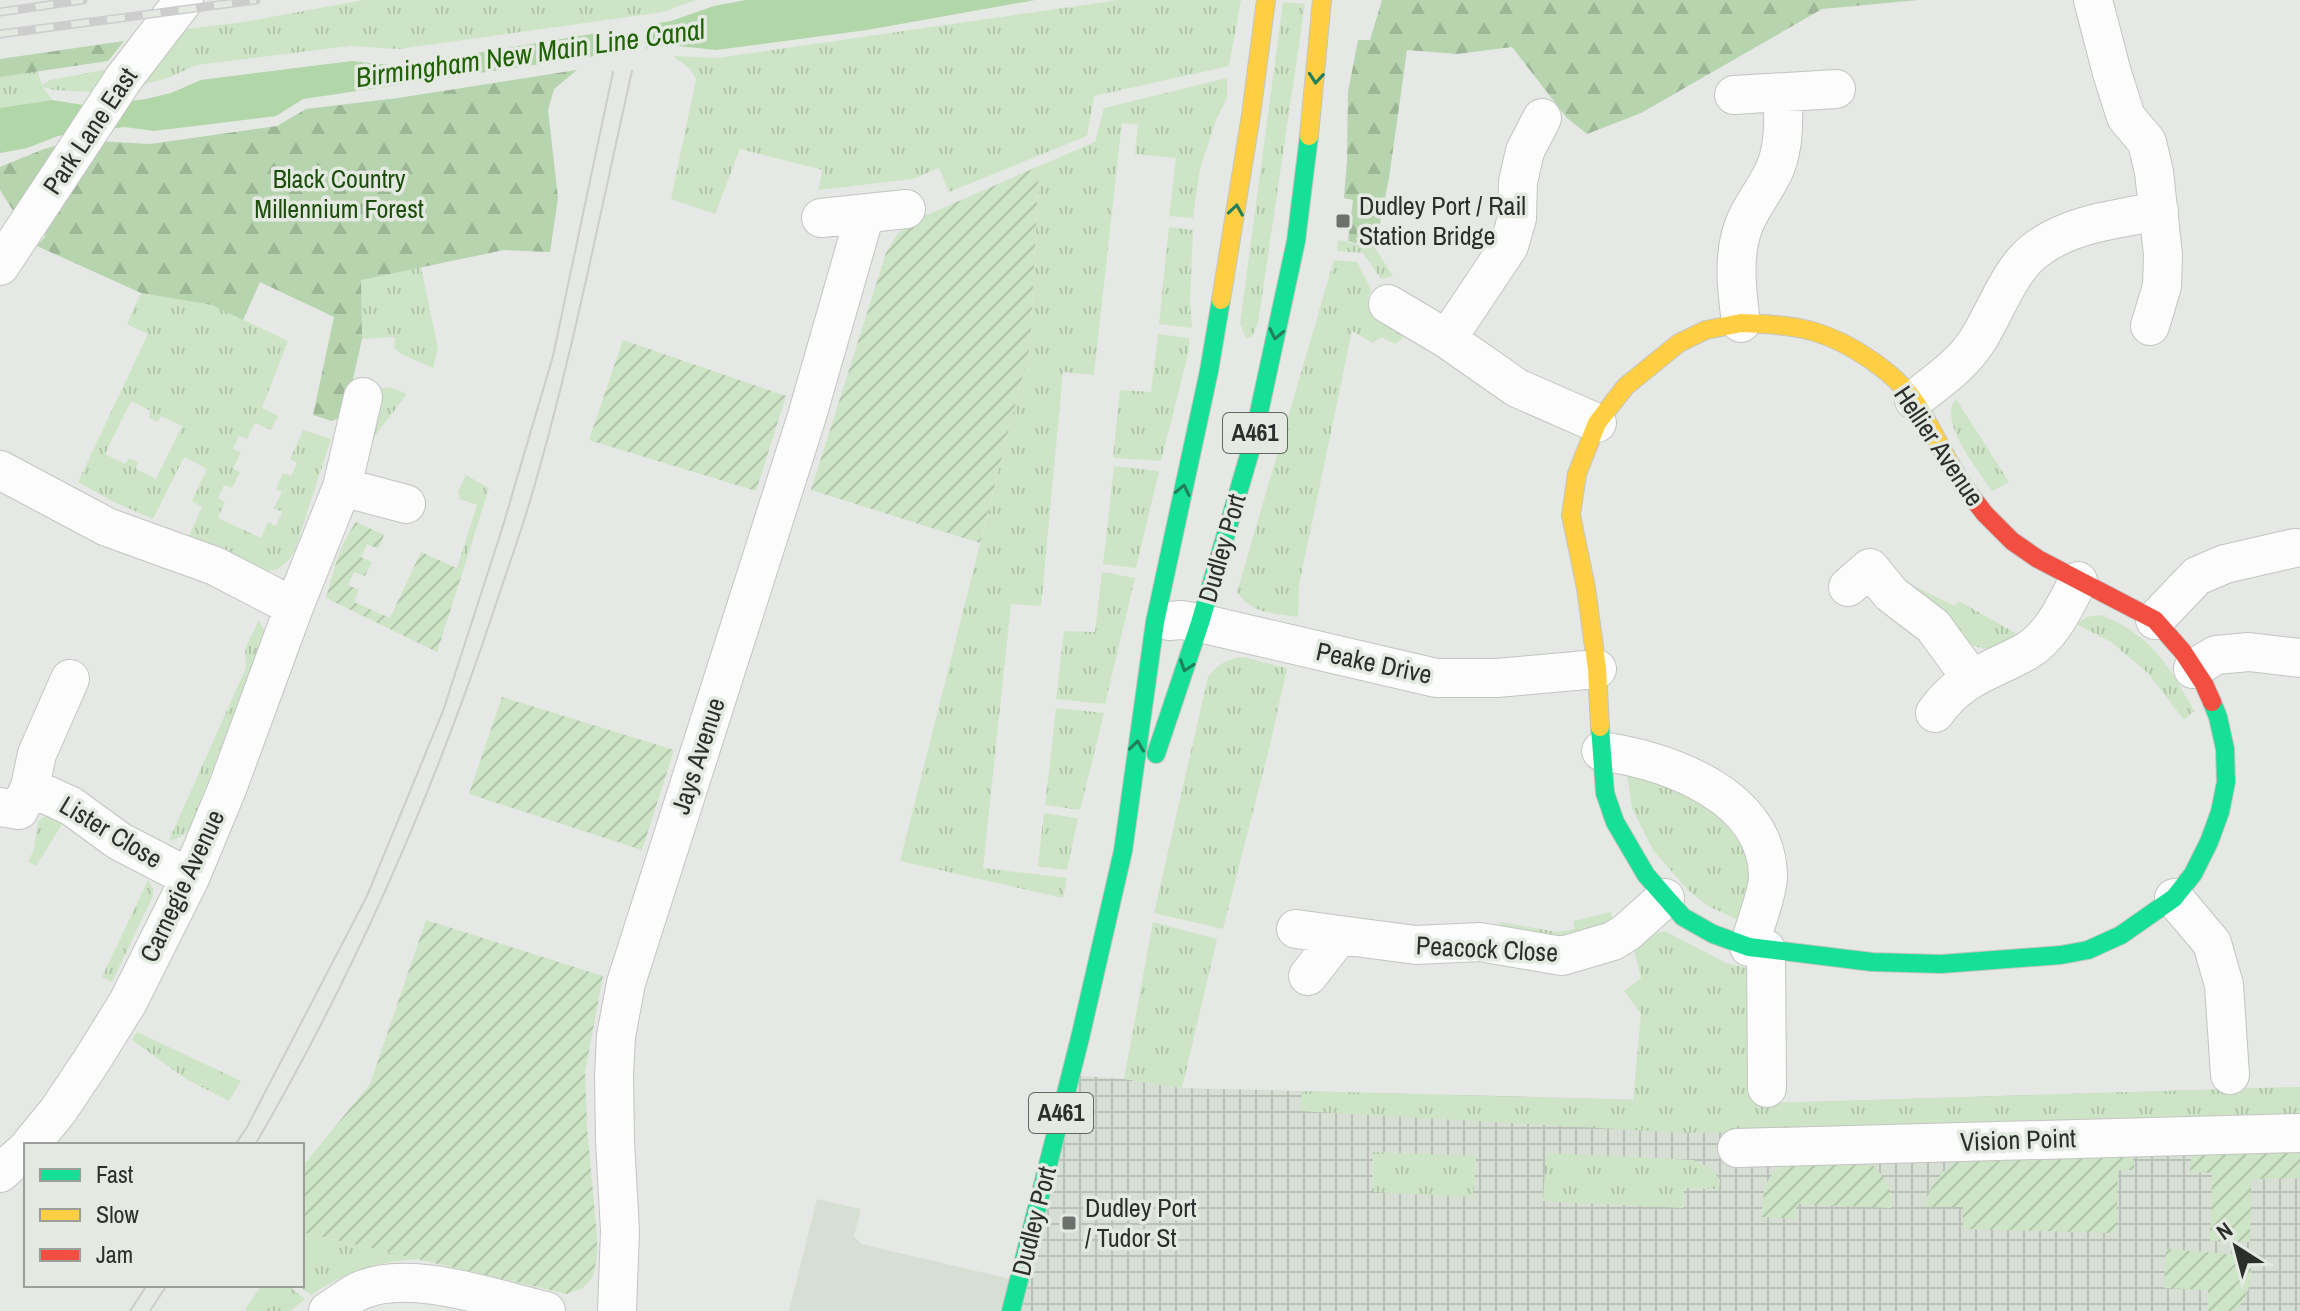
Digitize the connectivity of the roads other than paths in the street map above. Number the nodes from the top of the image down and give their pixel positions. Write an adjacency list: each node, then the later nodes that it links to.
1 (184, 0): 13 (street, Park Lane East)
2 (1266, 0): 29 (main road, Dudley Port / A461, one-way to 2)
3 (1322, 0): 30 (main road, Dudley Port / A461, one-way to 30)
4 (2093, 0): 10 (street)
5 (1836, 89): 6 (street)
6 (1783, 93): 7 (street); 15 (street)
7 (1734, 95)
8 (1542, 118): 17 (street)
9 (906, 209): 11 (street)
10 (2159, 211): 16 (street); 19 (street)
11 (865, 214): 12 (street); 56 (street, Jays Avenue)
12 (821, 218)
13 (0, 266)
14 (1388, 304): 17 (street)
15 (1741, 323): 19 (main road, Hellier Avenue); 20 (main road, Hellier Avenue)
16 (2150, 326)
17 (1447, 339): 20 (street)
18 (363, 397): 22 (street, Carnegie Avenue)
19 (1914, 400): 25 (main road, Hellier Avenue)
20 (1597, 423): 32 (main road, Hellier Avenue)
21 (0, 470): 27 (street)
22 (342, 487): 23 (street); 27 (street, Carnegie Avenue)
23 (406, 504)
24 (2295, 548): 28 (street)
25 (2078, 581): 28 (main road, Hellier Avenue); 34 (street)
26 (1848, 587): 34 (street)
27 (294, 607): 40 (street, Carnegie Avenue)
28 (2155, 620): 33 (main road, Hellier Avenue)
29 (1155, 622): 30 (street, Peake Drive); 39 (main road, Dudley Port / A461, one-way to 29)
30 (1200, 623): 32 (street, Peake Drive); 39 (main road, Dudley Port / A461, one-way to 39)
31 (2300, 658): 33 (street)
32 (1597, 669): 37 (main road, Hellier Avenue)
33 (2193, 669): 42 (main road, Hellier Avenue)
34 (1971, 678): 36 (street)
35 (70, 679): 38 (street, Lister Close)
36 (1935, 713)
37 (1601, 751): 41 (main road, Hellier Avenue); 45 (street)
38 (15, 797): 40 (street, Lister Close)
39 (1123, 851): 57 (main road, Dudley Port / A461)
40 (190, 878): 50 (street, Carnegie Avenue)
41 (1665, 898): 44 (street, Peacock Close); 45 (main road, Hellier Avenue)
42 (2174, 898): 45 (main road, Hellier Avenue); 47 (street)
43 (1296, 929): 44 (street, Peacock Close)
44 (1340, 935): 46 (street)
45 (1758, 948): 48 (street)
46 (1308, 976)
47 (2230, 1075)
48 (1767, 1088)
49 (2300, 1133): 51 (street, Vision Point)
50 (32, 1143)
51 (1737, 1148)
52 (24, 1152): 53 (street)
53 (0, 1173)
54 (328, 1311): 55 (street)
55 (546, 1311)
56 (617, 1311)
57 (1011, 1311)

